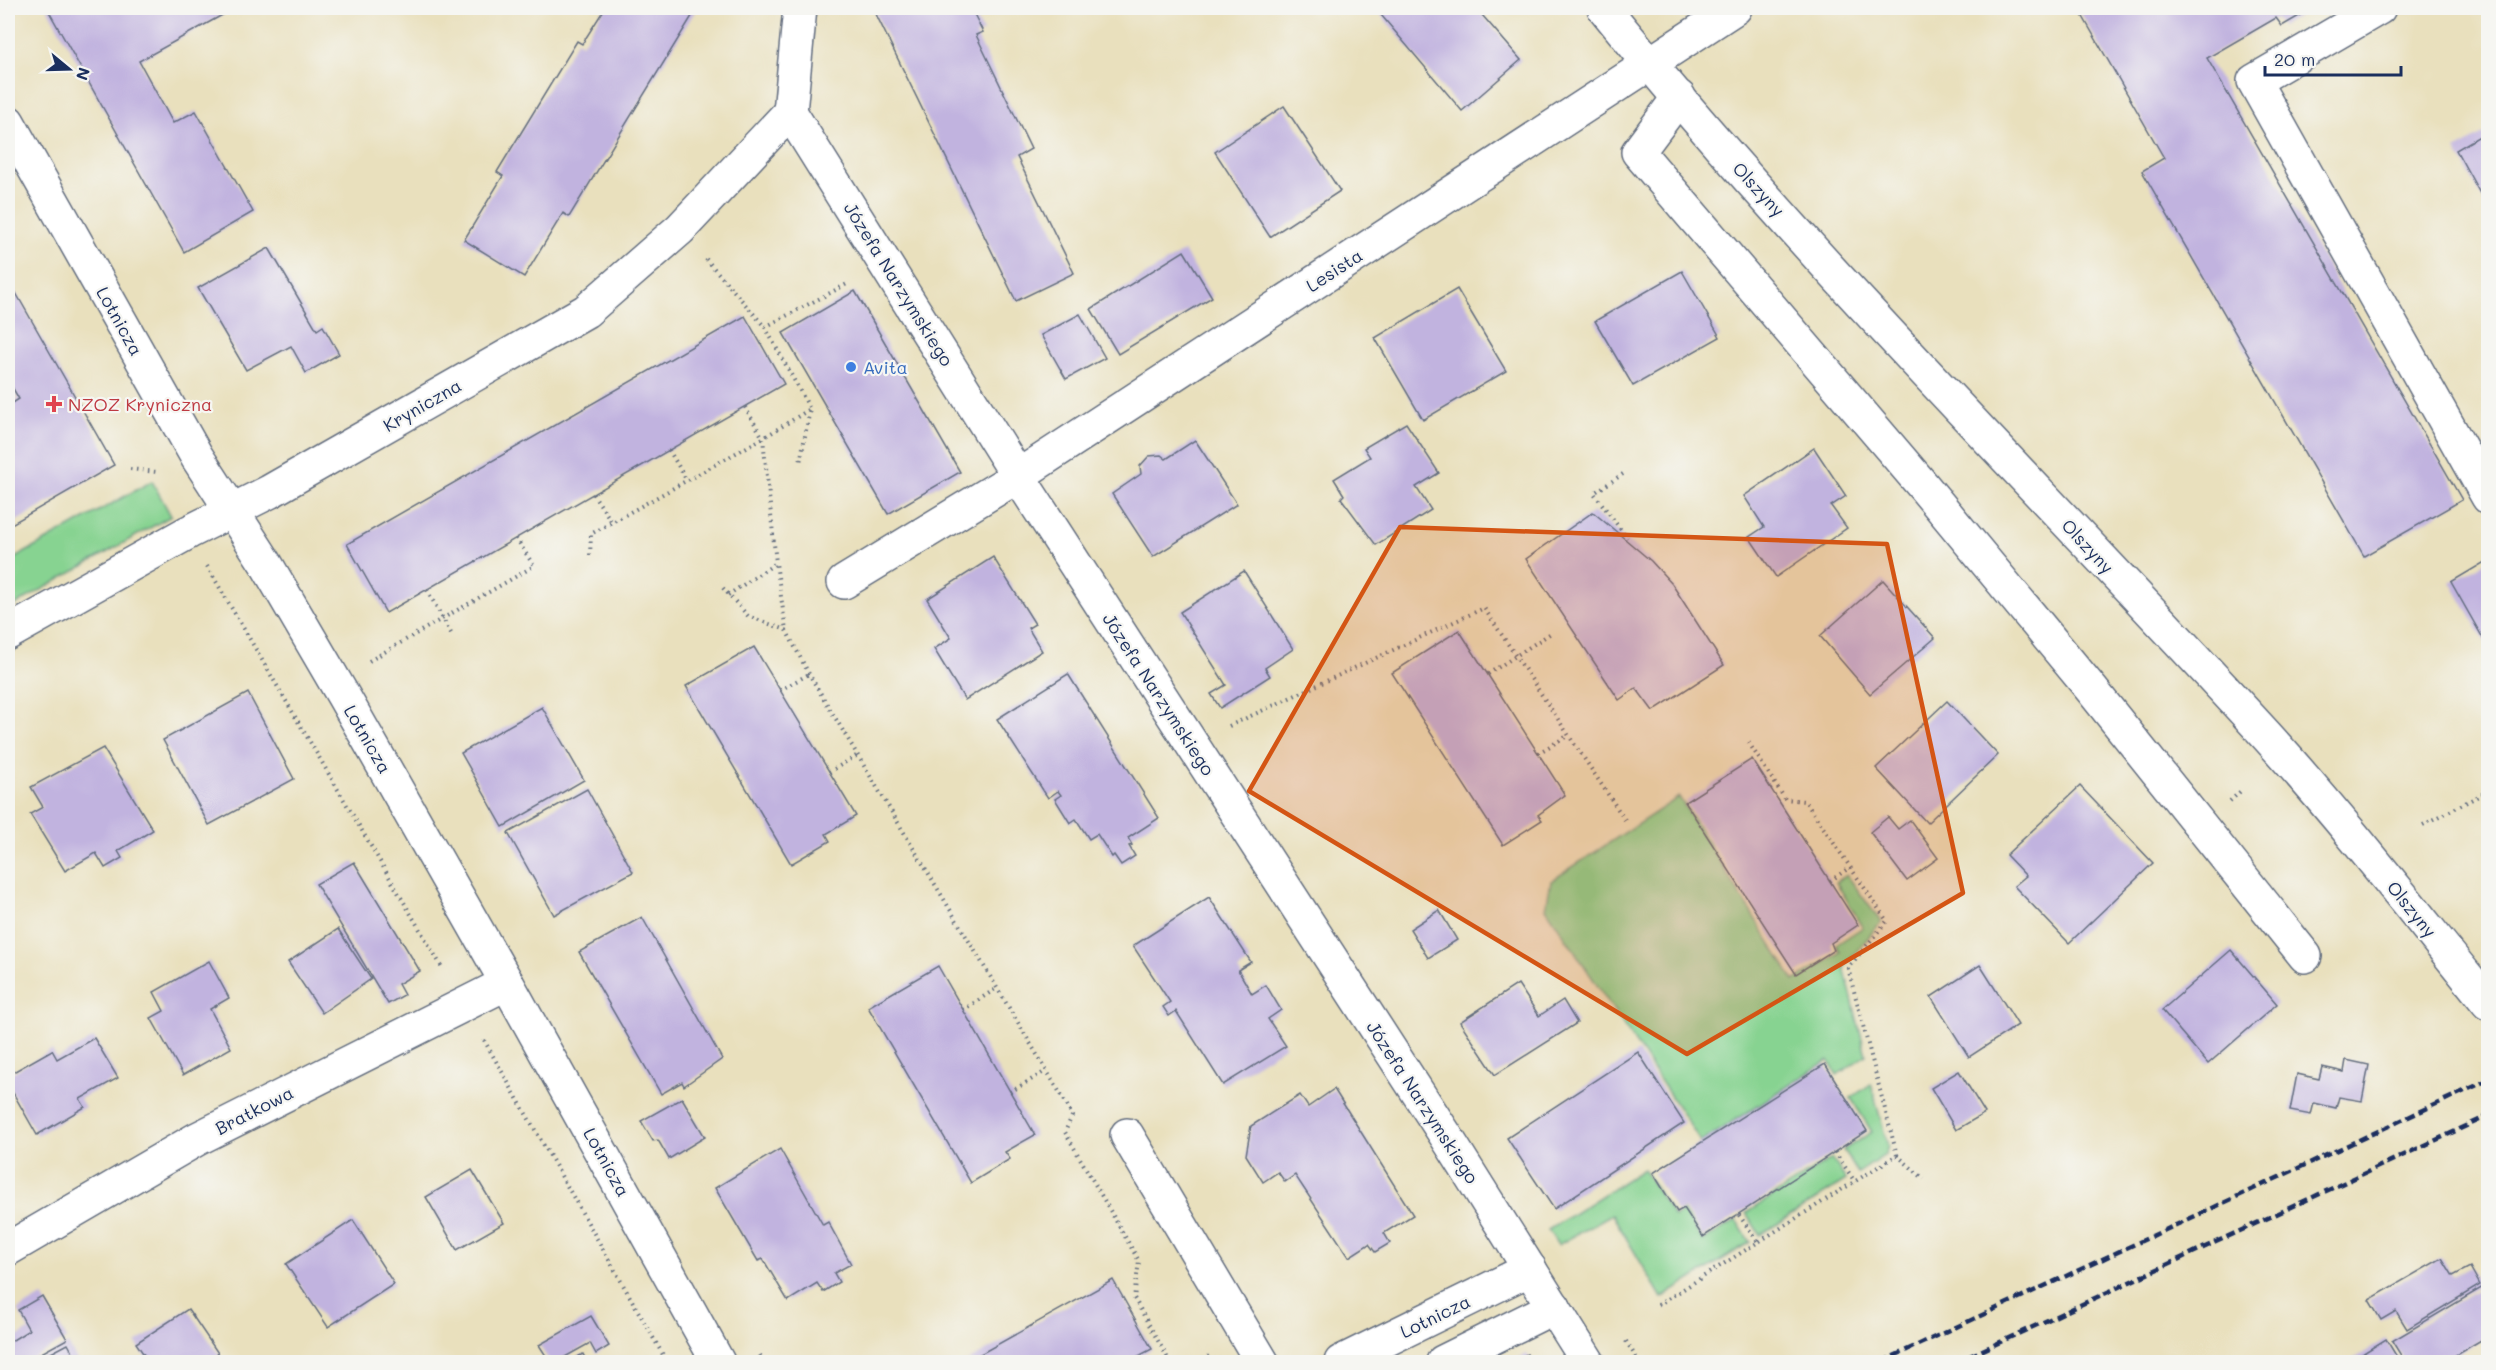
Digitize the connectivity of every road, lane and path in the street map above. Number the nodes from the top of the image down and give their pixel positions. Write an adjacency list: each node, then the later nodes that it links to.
1 (800, 8): 7 (street)
2 (1604, 8): 5 (street, Olszyny)
3 (1736, 8): 5 (street, Lesista)
4 (2379, 8): 21 (street)
5 (1650, 62): 6 (street, Olszyny); 18 (street, Lesista)
6 (1679, 97): 54 (street); 57 (street, Olszyny)
7 (790, 112): 9 (street, Kryniczna); 18 (street, Józefa Narzymskiego)
8 (8, 122): 22 (street, Lotnicza)
9 (680, 229): 11 (path); 22 (street, Kryniczna)
10 (857, 279): 11 (path)
11 (765, 327): 13 (path)
12 (745, 407): 14 (path)
13 (810, 409): 14 (path); 16 (path)
14 (763, 438): 19 (path); 27 (path)
15 (669, 450): 19 (path)
16 (800, 463)
17 (1623, 474): 25 (path)
18 (1018, 476): 29 (street, Lesista); 70 (street, Józefa Narzymskiego)
19 (687, 481): 23 (path)
20 (593, 494): 23 (path)
21 (2488, 497)
22 (230, 511): 35 (street, Kryniczna); 55 (street, Lotnicza)
23 (612, 522): 26 (path)
24 (516, 538): 33 (path)
25 (1627, 538)
26 (590, 555)
27 (776, 563): 32 (path); 34 (path)
28 (207, 565): 58 (path)
29 (844, 582)
30 (723, 588): 32 (path)
31 (426, 590): 33 (path)
32 (728, 594): 34 (path)
33 (442, 618): 37 (path); 39 (path)
34 (786, 630): 40 (path)
35 (8, 633)
36 (1551, 633): 38 (path)
37 (452, 635)
38 (1517, 656): 41 (path); 43 (path); 44 (path)
39 (363, 664)
40 (809, 674): 42 (path); 47 (path)
41 (1488, 674)
42 (780, 690)
43 (1227, 727)
44 (1569, 735): 46 (path); 50 (path)
45 (1747, 740): 52 (path)
46 (1538, 753)
47 (858, 755): 48 (path); 56 (path)
48 (829, 772)
49 (2488, 791): 51 (path)
50 (1625, 820)
51 (2422, 825)
52 (1849, 868): 53 (path); 64 (path)
53 (1830, 881)
54 (2305, 956)
55 (507, 983): 58 (street, Bratkowa); 75 (street, Lotnicza)
56 (997, 988): 59 (path); 60 (path)
57 (2488, 1003)
58 (464, 1005): 69 (street, Bratkowa); 74 (path)
59 (963, 1010)
60 (1047, 1071): 61 (path); 76 (path)
61 (1010, 1092)
62 (1127, 1135): 77 (street)
63 (1835, 1152): 66 (path)
64 (1897, 1155): 65 (path); 66 (path)
65 (1924, 1179)
66 (1855, 1182): 68 (path)
67 (1739, 1215): 68 (path)
68 (1758, 1242): 71 (path)
69 (8, 1249)
70 (1530, 1269): 72 (street, Józefa Narzymskiego); 78 (street, Lotnicza)
71 (1658, 1305)
72 (1554, 1307): 79 (street); 80 (street, Józefa Narzymskiego)
73 (1626, 1341): 81 (path)
74 (668, 1362)
75 (718, 1362)
76 (1170, 1362)
77 (1262, 1362)
78 (1341, 1362)
79 (1443, 1362)
80 (1588, 1362)
81 (1639, 1362)

